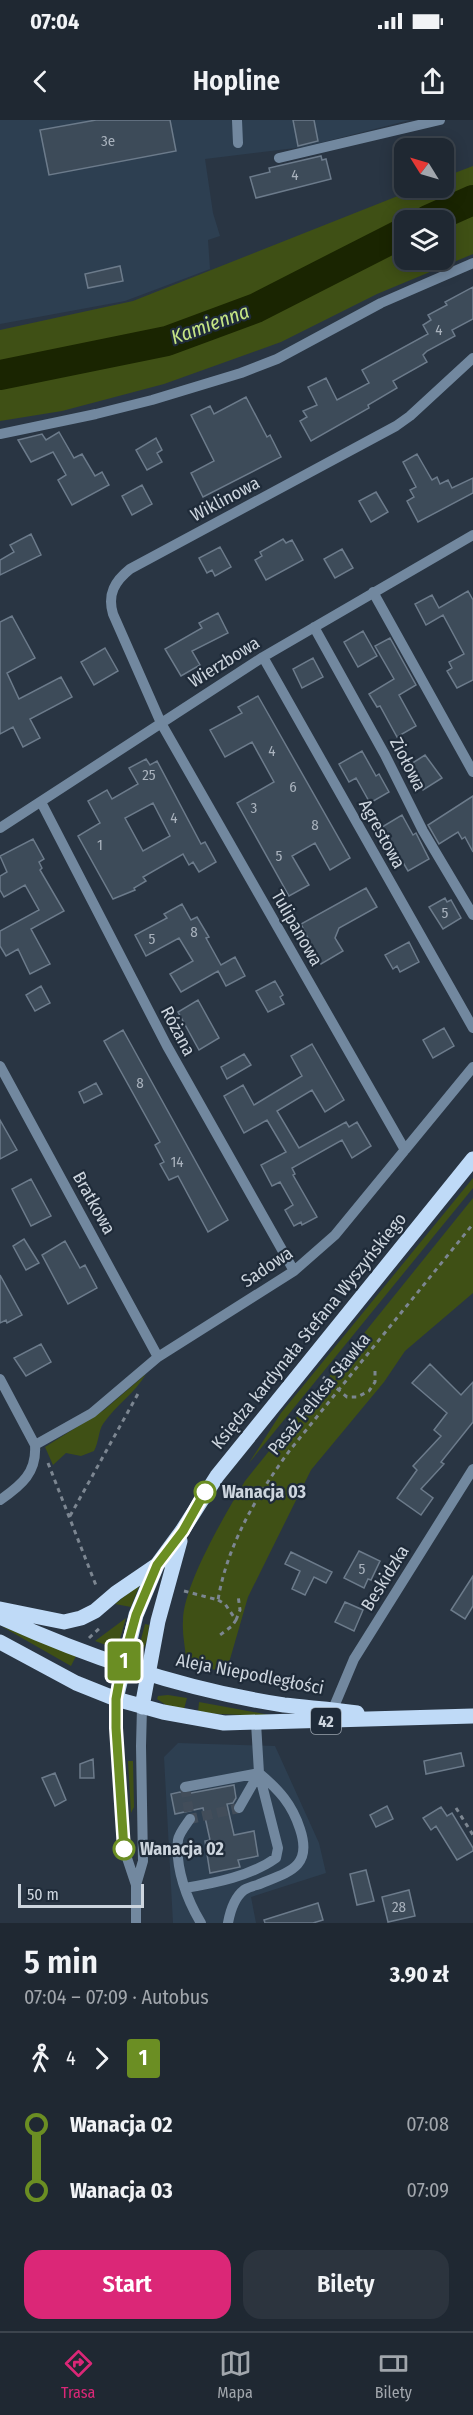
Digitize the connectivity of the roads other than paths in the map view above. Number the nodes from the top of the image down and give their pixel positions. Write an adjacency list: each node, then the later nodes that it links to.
1 (237, 120): 3 (street)
2 (440, 120): 4 (street)
3 (238, 143)
4 (279, 158)
5 (473, 263): 7 (street)
6 (473, 358): 12 (street, Wiklinowa)
7 (0, 434)
8 (473, 535): 9 (street, Wierzbowa)
9 (373, 592): 10 (street, Wierzbowa); 13 (street)
10 (314, 627): 11 (street, Wierzbowa); 16 (street, Ziołowa)
11 (263, 657): 12 (street, Wierzbowa); 17 (street, Agrestowa)
12 (161, 723): 14 (street, Wierzbowa); 20 (street, Tulipanowa)
13 (473, 772)
14 (41, 802): 15 (street, Wierzbowa); 22 (street, Różana)
15 (0, 828)
16 (473, 915)
17 (473, 1028)
18 (0, 1066): 23 (street, Bratkowa)
19 (473, 1067): 20 (street, Sadowa)
20 (405, 1150): 22 (street, Sadowa)
21 (473, 1160): 28 (main road, Księdza kardynała Stefana Wyszyńskiego)
22 (294, 1271): 23 (street, Sadowa)
23 (158, 1357): 25 (street, Sadowa)
24 (0, 1379): 25 (street)
25 (35, 1445): 27 (street)
26 (473, 1469): 37 (street, Beskidzka)
27 (0, 1500)
28 (183, 1531): 29 (main road, Księdza kardynała Stefana Wyszyńskiego); 34 (main road, Księdza kardynała Stefana Wyszyńskiego)
29 (157, 1565): 30 (main road); 33 (main road, Księdza kardynała Stefana Wyszyńskiego)
30 (0, 1609)
31 (0, 1617): 33 (main road, Aleja Niepodległości / 42)
32 (0, 1642): 35 (main road, Aleja Niepodległości / 42)
33 (122, 1666): 34 (main road, Aleja Niepodległości / 42); 35 (main road, Księdza kardynała Stefana Wyszyńskiego)
34 (148, 1674): 36 (main road, Księdza kardynała Stefana Wyszyńskiego); 37 (main road, Aleja Niepodległości / 42)
35 (116, 1699): 36 (main road, Aleja Niepodległości / 42); 45 (street)
36 (142, 1707): 40 (main road, Aleja Niepodległości / 42); 45 (street)
37 (333, 1709): 39 (main road, Aleja Niepodległości / 42)
38 (473, 1716): 39 (main road, Aleja Niepodległości / 42)
39 (396, 1719): 40 (main road, Aleja Niepodległości / 42)
40 (256, 1723): 41 (street)
41 (259, 1773): 42 (street); 43 (street); 46 (street); 49 (street)
42 (185, 1787)
43 (239, 1808)
44 (190, 1819): 46 (street)
45 (135, 1885): 47 (street)
46 (185, 1888): 48 (street)
47 (136, 1923)
48 (201, 1923)
49 (228, 1923)

